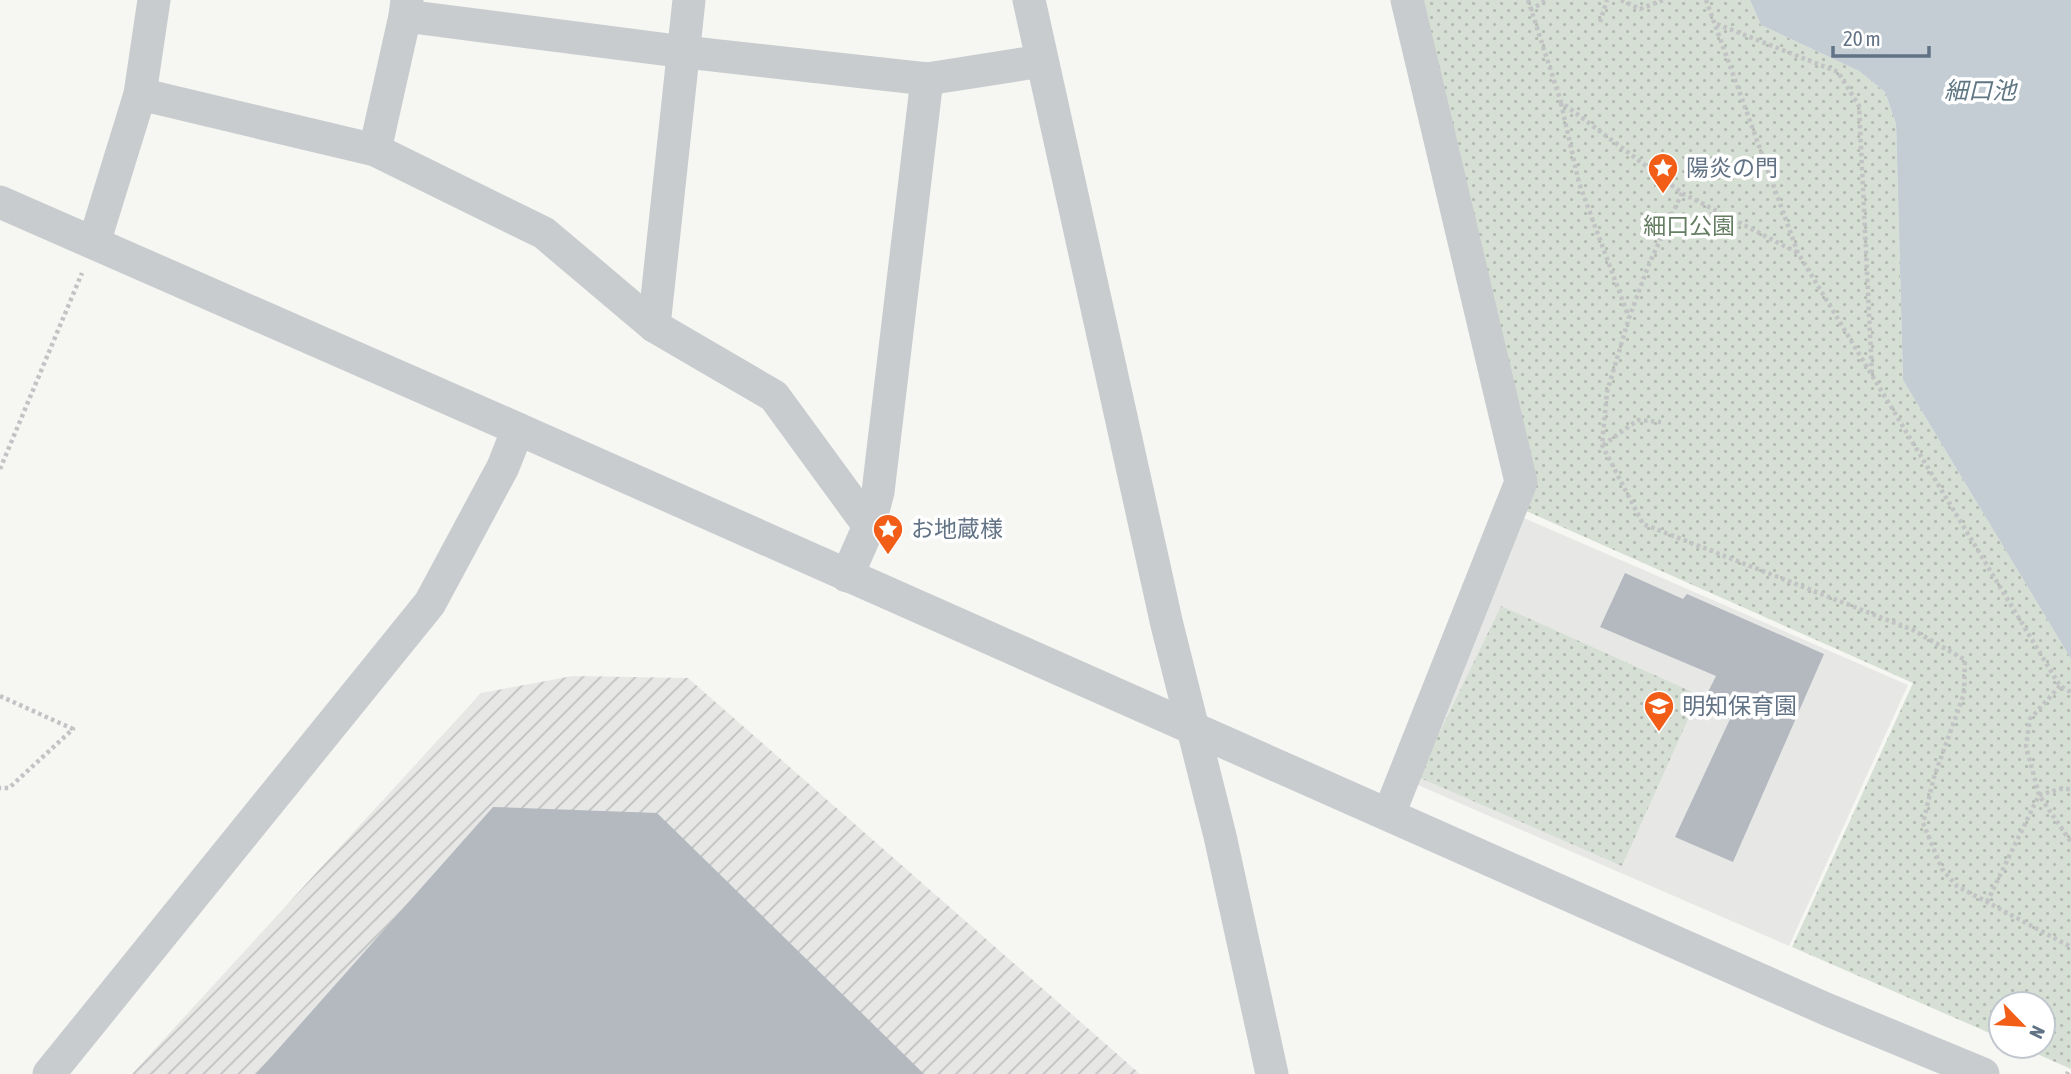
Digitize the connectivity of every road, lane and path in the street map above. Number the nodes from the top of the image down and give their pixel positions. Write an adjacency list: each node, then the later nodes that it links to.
1 (154, 0): 18 (street)
2 (689, 0): 15 (street)
3 (1029, 0): 16 (street)
4 (1407, 0): 41 (street)
5 (1528, 0): 12 (path)
6 (1547, 0): 12 (path)
7 (1607, 0): 13 (path)
8 (1621, 0): 9 (path)
9 (1663, 0)
10 (1706, 0): 14 (path)
11 (406, 8): 15 (street); 20 (street)
12 (1530, 10): 19 (path)
13 (1600, 22)
14 (1716, 24): 24 (path); 27 (path)
15 (685, 52): 17 (street); 26 (street)
16 (1042, 61): 17 (street); 37 (street)
17 (927, 79): 32 (street)
18 (140, 94): 20 (street); 23 (street)
19 (1560, 102): 21 (path); 25 (path)
20 (375, 150): 26 (street)
21 (1682, 193): 24 (path); 25 (path)
22 (0, 202): 23 (street)
23 (94, 243): 29 (street); 31 (path)
24 (1798, 253): 27 (path)
25 (1629, 318): 30 (path)
26 (654, 326): 32 (street)
27 (1872, 377): 34 (path)
28 (1661, 422): 30 (path)
29 (518, 429): 33 (street); 45 (street)
30 (1602, 445): 43 (path)
31 (0, 469)
32 (869, 526): 33 (street)
33 (847, 576): 37 (street)
34 (2060, 686): 35 (path); 40 (path)
35 (2071, 692)
36 (0, 696): 38 (path)
37 (1193, 728): 41 (street); 46 (street)
38 (0, 788)
39 (2071, 789): 40 (path)
40 (2039, 795): 42 (path); 43 (path)
41 (1389, 814): 47 (street)
42 (2071, 842)
43 (1987, 902): 44 (path)
44 (2071, 947)
45 (49, 1074)
46 (1272, 1074)
47 (1983, 1074)

